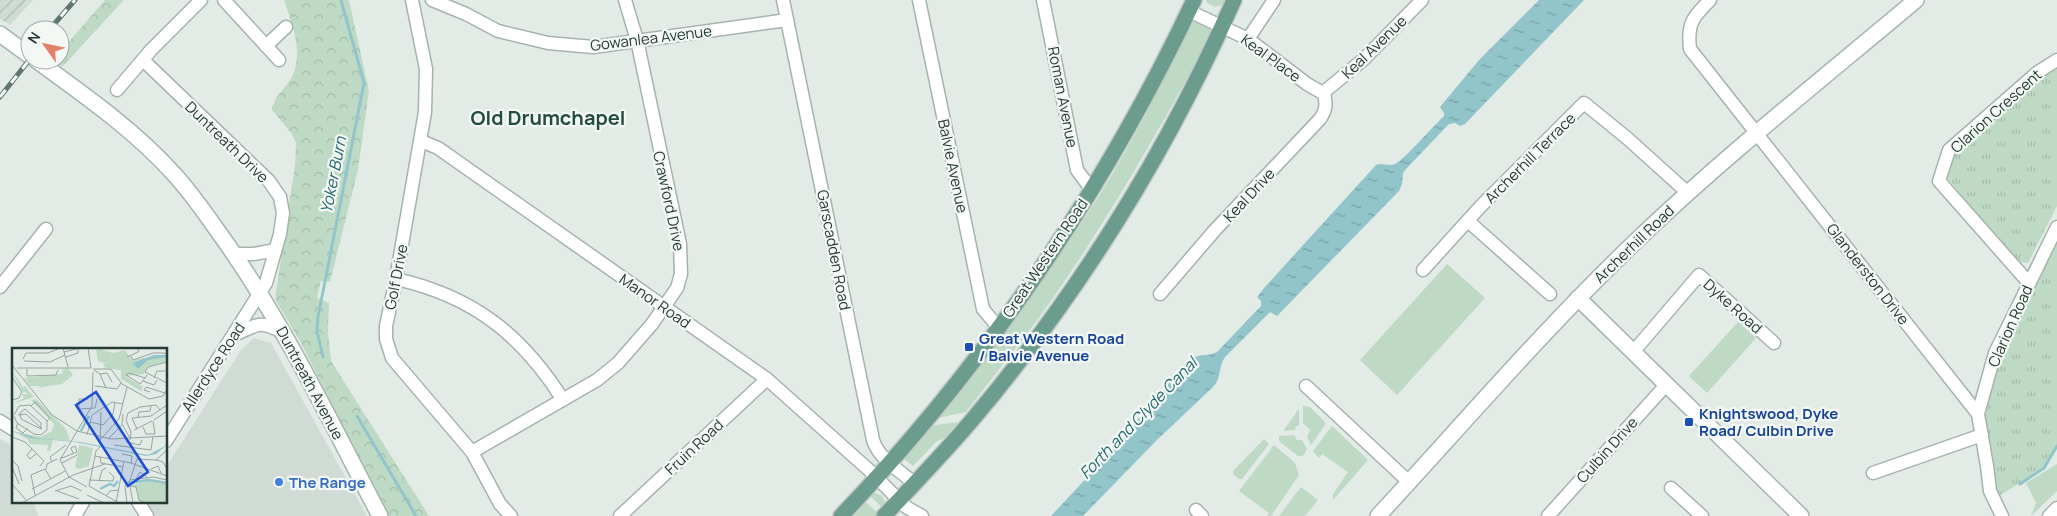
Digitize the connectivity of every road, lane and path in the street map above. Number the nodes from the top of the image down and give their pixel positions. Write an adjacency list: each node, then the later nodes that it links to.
1 (201, 0): 23 (street)
2 (224, 0): 21 (street)
3 (412, 0): 30 (street, Golf Drive)
4 (432, 0): 20 (street, Gowanlea Avenue)
5 (625, 0): 20 (street, Crawford Drive)
6 (783, 0): 15 (street, Garscadden Road)
7 (919, 0): 47 (street, Balvie Avenue)
8 (1043, 0): 31 (street, Roman Avenue)
9 (1234, 0): 16 (main road)
10 (1274, 0): 19 (street)
11 (1422, 0): 28 (street, Keal Avenue)
12 (1710, 0): 29 (street, Glanderston Drive)
13 (1916, 0): 29 (street, Archerhill Road)
14 (1192, 5): 16 (street, Keal Place); 31 (main road, Great Western Road)
15 (787, 20): 20 (street, Gowanlea Avenue); 62 (street, Garscadden Road)
16 (1223, 26): 19 (street, Keal Place); 66 (main road)
17 (286, 27): 21 (street)
18 (0, 34): 22 (street)
19 (1248, 39): 28 (street, Keal Place)
20 (637, 40): 46 (street, Crawford Drive)
21 (266, 46): 24 (street)
22 (20, 49)
23 (143, 60): 27 (street); 36 (street, Duntreath Drive)
24 (279, 60)
25 (2057, 60): 40 (street, Clarion Crescent)
26 (49, 70): 37 (street, Duntreath Avenue)
27 (117, 90)
28 (1324, 92): 43 (street, Keal Drive)
29 (1757, 134): 32 (street, Archerhill Road); 56 (street, Glanderston Drive)
30 (421, 141): 39 (street, Golf Drive); 46 (street, Manor Road)
31 (1091, 189): 47 (main road, Great Western Road)
32 (1688, 193): 33 (street, Archerhill Terrace); 45 (street, Archerhill Road)
33 (1468, 221): 38 (street, Archerhill Terrace); 44 (street)
34 (2057, 227): 40 (street, Clarion Road)
35 (46, 229): 41 (street)
36 (275, 250): 37 (street); 42 (street, Duntreath Drive)
37 (235, 254): 42 (street, Duntreath Avenue)
38 (1423, 270)
39 (396, 279): 55 (street); 61 (street, Golf Drive)
40 (2029, 283): 56 (street, Clarion Road)
41 (0, 287)
42 (260, 293): 48 (street, Duntreath Avenue); 49 (street, Allerdyce Road)
43 (1160, 294)
44 (1550, 294)
45 (1578, 298): 51 (street); 65 (street, Archerhill Road)
46 (664, 307): 52 (street, Manor Road); 55 (street, Crawford Drive)
47 (998, 327): 62 (main road, Great Western Road)
48 (284, 333): 49 (street); 70 (street, Duntreath Avenue)
49 (233, 336): 60 (street, Allerdyce Road)
50 (1774, 343): 51 (street, Dyke Road)
51 (1634, 351): 53 (street)
52 (767, 378): 64 (street, Manor Road); 72 (street, Fruin Road)
53 (1666, 385): 77 (street, Culbin Drive); 79 (street)
54 (1306, 386): 65 (street)
55 (563, 400): 61 (street, Crawford Drive)
56 (1978, 414): 59 (street, Clarion Road)
57 (0, 421): 58 (street)
58 (12, 429)
59 (1982, 435): 63 (street); 80 (street, Clarion Road)
60 (168, 438)
61 (472, 452): 71 (street, Golf Drive)
62 (890, 462): 64 (main road, Great Western Road); 66 (street, Garscadden Road)
63 (1873, 473)
64 (876, 478): 68 (street, Manor Road); 73 (main road, Great Western Road)
65 (1409, 482): 76 (street, Archerhill Road)
66 (914, 484): 68 (main road)
67 (1671, 488): 78 (street)
68 (899, 500): 74 (main road); 75 (street, Manor Road)
69 (2057, 508): 81 (street)
70 (380, 516)
71 (510, 516)
72 (620, 516)
73 (841, 516)
74 (884, 516)
75 (922, 516)
76 (1378, 516)
77 (1548, 516)
78 (1702, 516)
79 (1801, 516)
80 (2002, 516)
81 (2049, 516)

